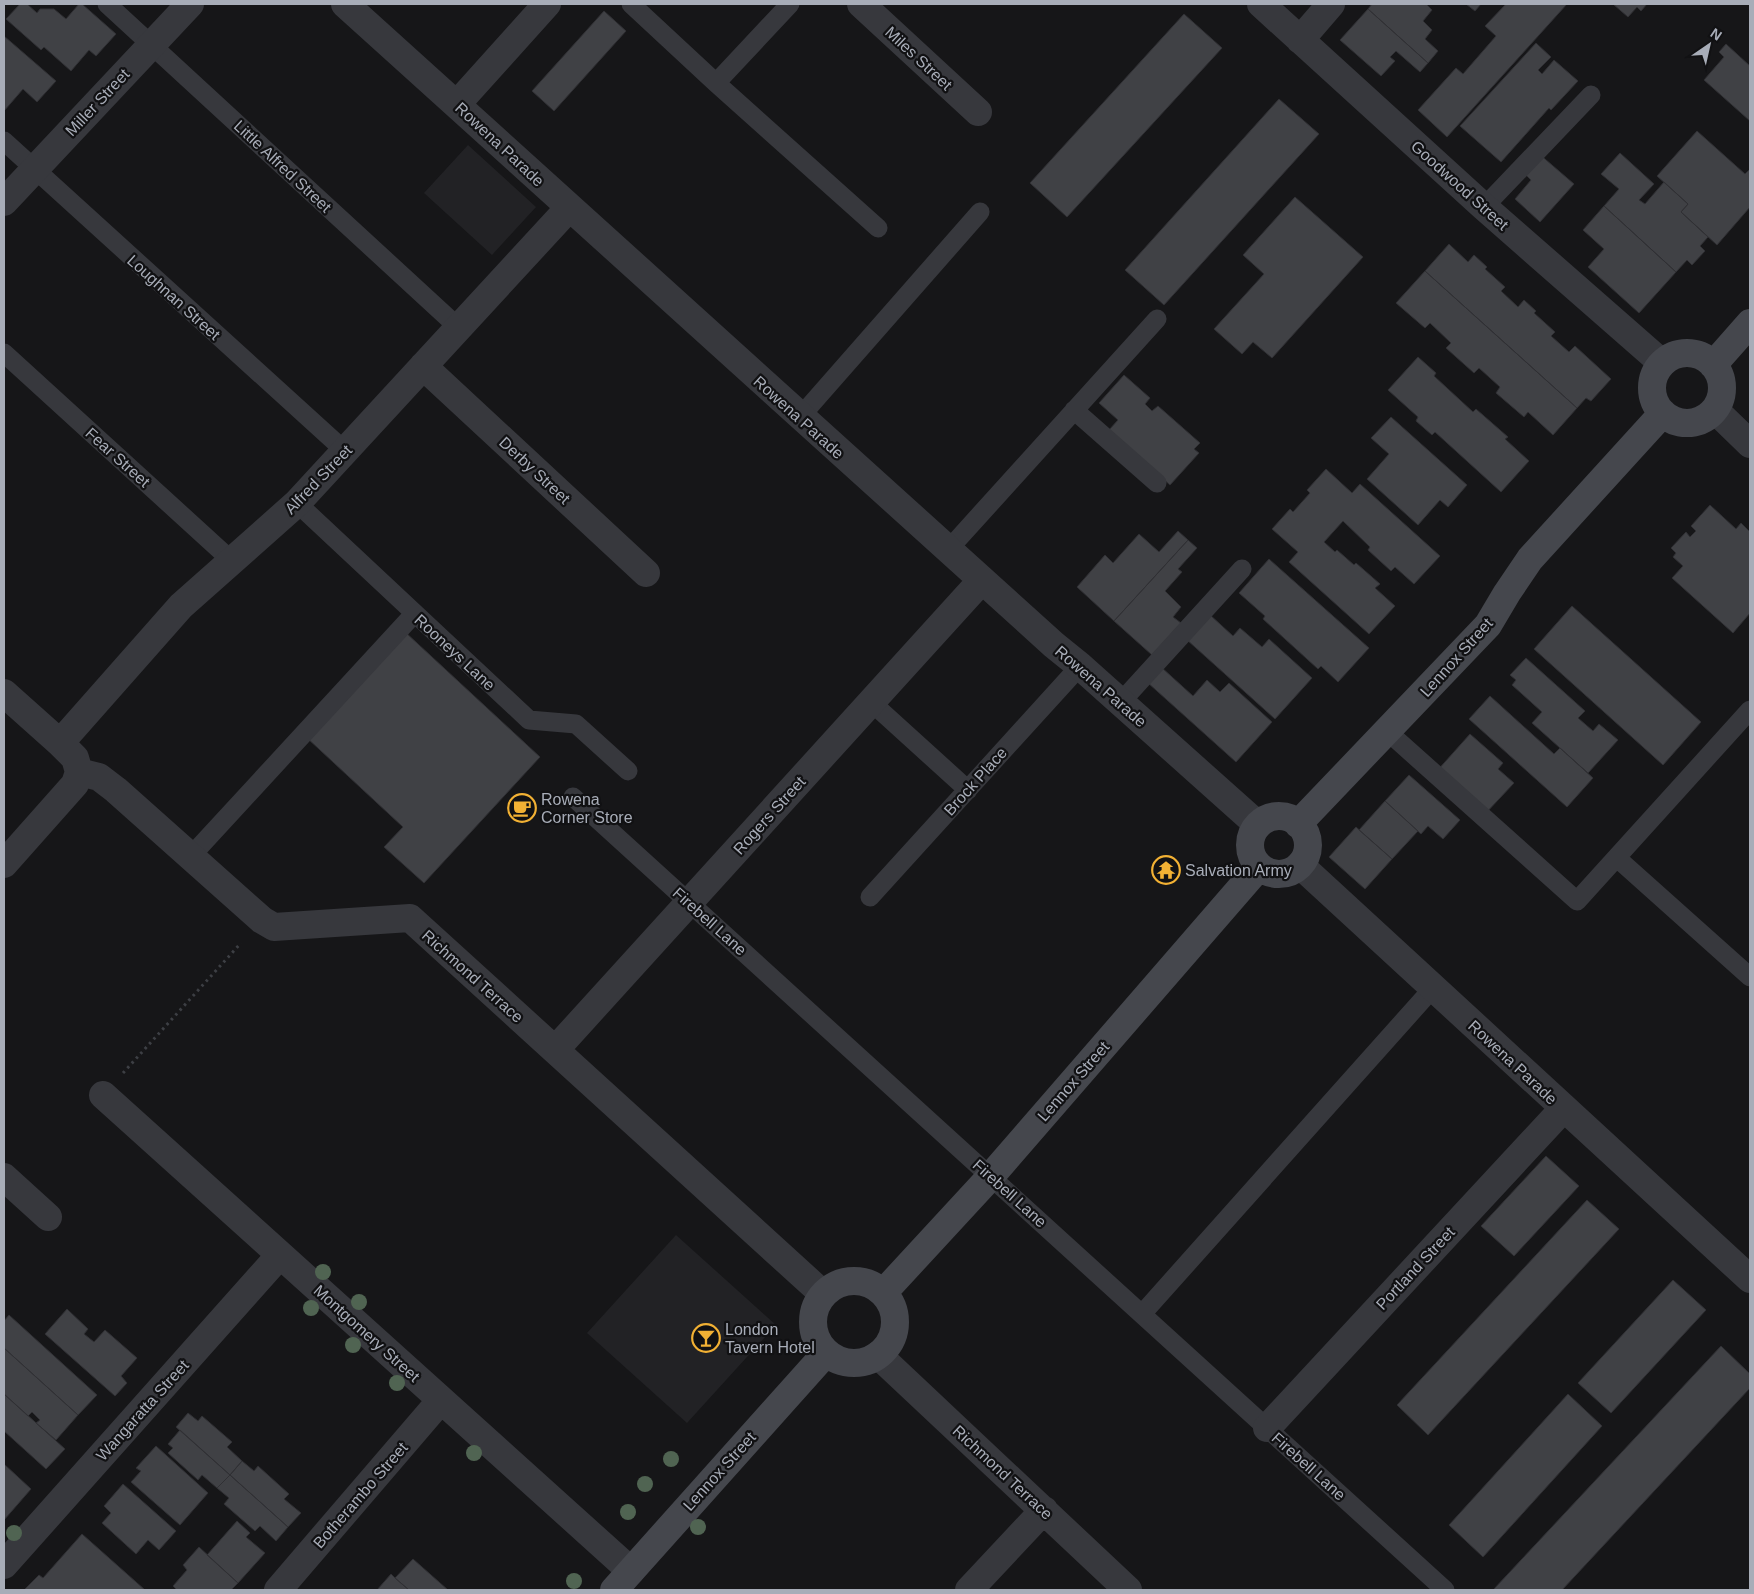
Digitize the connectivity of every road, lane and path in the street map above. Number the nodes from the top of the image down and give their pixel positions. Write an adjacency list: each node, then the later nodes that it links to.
1 (107, 4): 11 (lane, Little Alfred Street)
2 (190, 4): 11 (street, Miller Street)
3 (344, 4): 14 (street, Rowena Parade)
4 (548, 4): 14 (street)
5 (632, 4): 12 (lane)
6 (790, 4): 12 (lane)
7 (860, 4): 15 (street, Miles Street)
8 (1261, 4): 10 (street, Goodwood Street)
9 (1331, 4): 10 (street)
10 (1300, 40): 19 (street, Goodwood Street)
11 (152, 44): 17 (street, Miller Street); 25 (lane, Little Alfred Street)
12 (716, 83): 22 (lane)
13 (1591, 95): 19 (lane)
14 (457, 104): 20 (street, Rowena Parade)
15 (978, 112)
16 (4, 142): 17 (lane, Loughnan Street)
17 (34, 169): 18 (street, Miller Street); 35 (lane, Loughnan Street)
18 (4, 202)
19 (1484, 207): 27 (street, Goodwood Street)
20 (570, 208): 25 (street, Alfred Street); 33 (street, Rowena Parade)
21 (980, 212): 33 (lane)
22 (878, 228)
23 (1157, 319): 30 (lane)
24 (1750, 323): 28 (street)
25 (459, 328): 29 (street, Alfred Street)
26 (4, 352): 39 (lane, Fear Street)
27 (1662, 364): 28 (street); 32 (street)
28 (1712, 365): 31 (street)
29 (424, 366): 35 (street, Alfred Street); 41 (street, Derby Street)
30 (1074, 410): 36 (lane); 38 (lane)
31 (1715, 410): 32 (street); 34 (street)
32 (1662, 413): 49 (street, Lennox Street)
33 (800, 417): 38 (street, Rowena Parade)
34 (1750, 444)
35 (345, 451): 37 (street, Alfred Street)
36 (1157, 483)
37 (297, 504): 39 (street, Alfred Street); 43 (lane, Rooneys Lane)
38 (948, 550): 42 (street, Rowena Parade)
39 (232, 561): 50 (street, Alfred Street)
40 (1242, 569): 47 (lane)
41 (646, 573)
42 (982, 580): 44 (street, Rowena Parade); 46 (street, Rogers Street)
43 (414, 614): 51 (lane, Rooneys Lane); 57 (lane)
44 (1080, 666): 47 (street, Rowena Parade); 53 (lane, Brock Place)
45 (4, 694): 50 (street)
46 (871, 702): 53 (lane); 63 (street, Rogers Street)
47 (1120, 703): 56 (street, Rowena Parade)
48 (1750, 710): 58 (lane)
49 (1387, 731): 55 (street, Lennox Street); 58 (lane)
50 (60, 743): 52 (street)
51 (628, 771)
52 (77, 778): 57 (street, Richmond Terrace); 59 (street)
53 (968, 790): 62 (lane, Brock Place)
54 (573, 797): 63 (lane, Firebell Lane)
55 (1298, 824): 56 (street); 60 (street)
56 (1258, 825): 61 (street)
57 (191, 856): 64 (street, Richmond Terrace)
58 (1617, 858): 65 (lane)
59 (4, 864)
60 (1300, 865): 61 (street); 66 (street, Rowena Parade)
61 (1260, 867): 70 (street, Lennox Street)
62 (870, 897)
63 (689, 903): 67 (street, Rogers Street); 70 (lane, Firebell Lane)
64 (262, 920): 67 (street, Richmond Terrace); 68 (path)
65 (1750, 977)
66 (1433, 988): 69 (street, Rowena Parade); 77 (lane)
67 (555, 1050): 76 (street, Richmond Terrace)
68 (103, 1095): 73 (street, Montgomery Street)
69 (1563, 1108): 74 (street, Rowena Parade); 81 (street, Portland Street)
70 (991, 1176): 75 (street, Lennox Street); 77 (lane, Firebell Lane)
71 (4, 1177): 72 (street)
72 (48, 1217)
73 (280, 1255): 80 (street, Montgomery Street); 83 (street, Wangaratta Street)
74 (1750, 1279)
75 (883, 1293): 76 (street); 79 (street)
76 (823, 1294): 78 (street)
77 (1142, 1314): 81 (lane, Firebell Lane)
78 (826, 1353): 79 (street); 84 (street, Lennox Street)
79 (878, 1355): 82 (street, Richmond Terrace)
80 (442, 1400): 84 (street, Montgomery Street); 85 (street, Botherambo Street)
81 (1267, 1428): 88 (lane, Firebell Lane)
82 (1044, 1510): 86 (street); 87 (street, Richmond Terrace)
83 (4, 1565)
84 (622, 1580)
85 (278, 1590)
86 (969, 1590)
87 (1128, 1590)
88 (1445, 1590)

